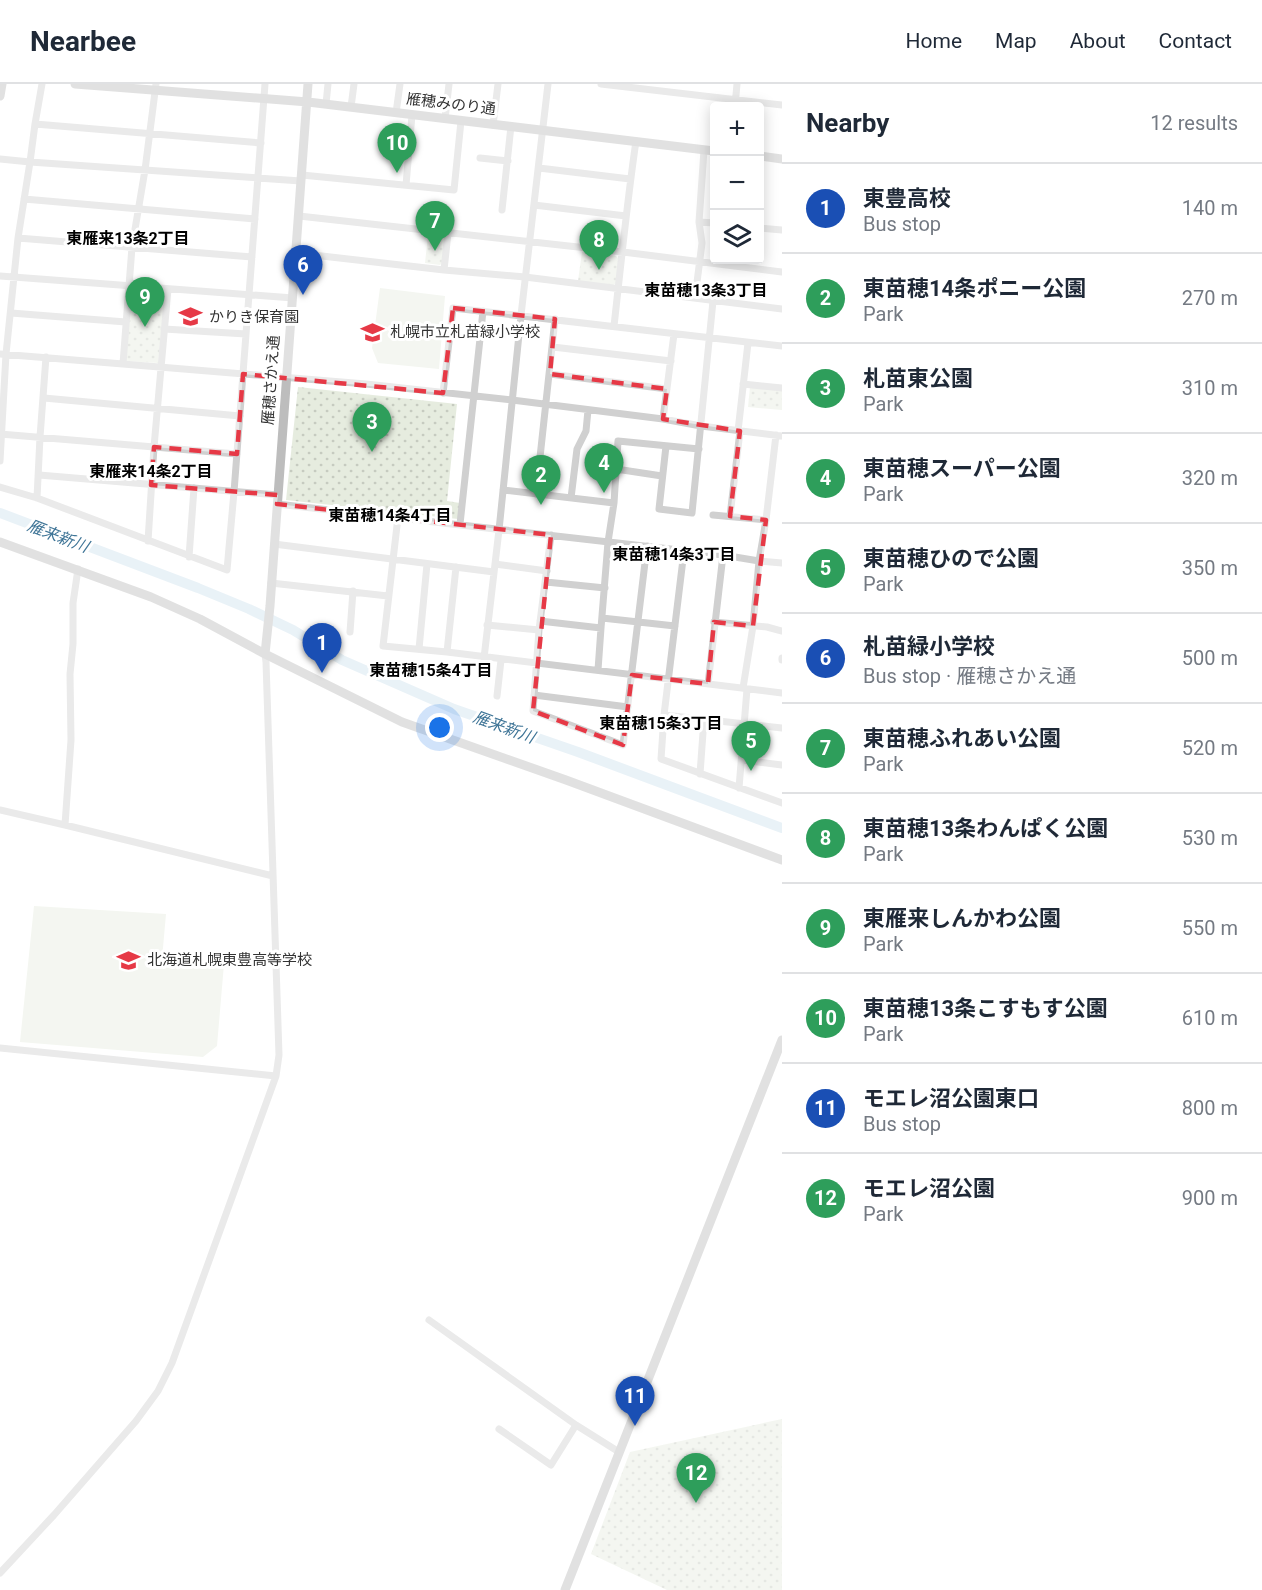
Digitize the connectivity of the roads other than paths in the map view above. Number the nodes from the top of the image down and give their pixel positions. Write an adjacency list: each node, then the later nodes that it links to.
1 (2, 84): 15 (street)
2 (42, 84): 28 (street)
3 (75, 84): 14 (street, 雁穂みのり通)
4 (265, 84): 16 (street)
5 (308, 84): 17 (street, 雁穂さかえ通)
6 (328, 84): 20 (street)
7 (354, 84): 23 (street)
8 (400, 84): 24 (street)
9 (449, 84): 26 (street)
10 (498, 84): 29 (street)
11 (548, 84): 31 (street)
12 (601, 84): 18 (street)
13 (737, 84): 19 (street)
14 (156, 87): 16 (street, 雁穂みのり通); 32 (street)
15 (0, 96)
16 (263, 99): 17 (street, 雁穂みのり通); 34 (street)
17 (308, 102): 20 (street, 雁穂みのり通); 45 (street, 雁穂さかえ通)
18 (728, 102)
19 (735, 102)
20 (326, 104): 23 (street, 雁穂みのり通)
21 (764, 104): 22 (street)
22 (782, 105)
23 (351, 107): 24 (street, 雁穂みのり通)
24 (396, 113): 25 (street, 雁穂みのり通)
25 (412, 115): 26 (street, 雁穂みのり通); 47 (street)
26 (445, 119): 27 (street, 雁穂みのり通)
27 (461, 121): 29 (street, 雁穂みのり通); 47 (street)
28 (35, 124): 32 (street); 41 (street)
29 (494, 125): 30 (street, 雁穂みのり通)
30 (511, 126): 31 (street, 雁穂みのり通); 40 (street)
31 (544, 131): 33 (street, 雁穂みのり通); 42 (street)
32 (150, 134): 34 (street); 43 (street)
33 (636, 141): 35 (street, 雁穂みのり通); 46 (street)
34 (261, 143): 44 (street)
35 (709, 150): 55 (street)
36 (764, 157): 39 (street)
37 (480, 158): 40 (street)
38 (0, 159): 41 (street)
39 (782, 159)
40 (508, 161): 51 (street)
41 (30, 162): 43 (street); 48 (street)
42 (539, 168): 46 (street); 49 (street)
43 (145, 170): 44 (street); 50 (street)
44 (258, 177): 45 (street); 54 (street)
45 (302, 178): 47 (street); 52 (street, 雁穂さかえ通)
46 (630, 179): 53 (street)
47 (406, 185)
48 (24, 199): 50 (street); 60 (street)
49 (534, 205): 53 (street); 61 (street)
50 (138, 208): 54 (street); 62 (street)
51 (502, 210)
52 (299, 216): 59 (street); 64 (street, 雁穂さかえ通)
53 (626, 216): 63 (street)
54 (255, 219): 65 (street)
55 (699, 222): 56 (street); 66 (street)
56 (710, 223)
57 (764, 228): 58 (street)
58 (782, 230)
59 (448, 233): 61 (street); 67 (street)
60 (18, 238): 62 (street); 70 (street)
61 (529, 242): 63 (street); 71 (street)
62 (132, 247): 65 (street); 72 (street)
63 (623, 252): 66 (street); 74 (street)
64 (296, 253): 67 (street); 76 (street, 雁穂さかえ通)
65 (252, 257): 75 (street)
66 (699, 261): 68 (street); 77 (street)
67 (444, 270): 71 (street)
68 (782, 272)
69 (0, 276): 70 (street)
70 (14, 277): 72 (street); 81 (street)
71 (525, 277): 74 (street); 82 (street)
72 (129, 286): 73 (street); 84 (street)
73 (168, 289): 75 (street); 86 (street)
74 (619, 289): 77 (street); 85 (street)
75 (249, 295): 76 (street); 87 (street)
76 (293, 298): 100 (street, 雁穂さかえ通)
77 (695, 298): 78 (street)
78 (713, 301): 79 (street); 89 (street)
79 (782, 309)
80 (483, 311): 82 (street); 104 (street); 105 (street)
81 (10, 313): 84 (street); 93 (street)
82 (521, 315): 83 (street); 107 (street)
83 (555, 320): 85 (street); 92 (street)
84 (126, 322): 96 (street)
85 (614, 326): 88 (street)
86 (164, 329): 87 (street); 97 (street)
87 (246, 334): 98 (street)
88 (674, 334): 89 (street); 95 (street)
89 (710, 338): 90 (street); 113 (street)
90 (748, 343): 91 (street); 101 (street)
91 (782, 346)
92 (553, 347): 95 (street); 99 (street)
93 (3, 354): 94 (street); 115 (street)
94 (46, 357): 96 (street); 106 (street)
95 (671, 361): 103 (street)
96 (123, 364): 97 (street)
97 (161, 367): 98 (street); 109 (street)
98 (243, 374): 100 (street); 111 (street)
99 (550, 374): 103 (street); 108 (street)
100 (286, 378): 104 (street); 134 (street, 雁穂さかえ通)
101 (743, 384): 102 (street); 114 (street)
102 (782, 388)
103 (667, 389): 112 (street)
104 (443, 393): 105 (street)
105 (473, 396): 107 (street); 140 (street)
106 (44, 398): 109 (street); 117 (street)
107 (512, 400): 108 (street); 129 (street)
108 (546, 405): 110 (street); 131 (street)
109 (158, 408): 111 (street); 119 (street)
110 (588, 410): 112 (street); 133 (street)
111 (240, 416): 121 (street)
112 (663, 419): 113 (street)
113 (701, 426): 114 (street); 120 (street)
114 (739, 431): 116 (street); 137 (street)
115 (1, 434): 117 (street); 122 (street)
116 (779, 435): 139 (street)
117 (40, 437): 119 (street); 124 (street)
118 (666, 446): 120 (street); 123 (street); 125 (street)
119 (154, 447): 121 (street); 126 (street)
120 (699, 449): 125 (street)
121 (237, 454): 130 (street)
122 (0, 461)
123 (616, 469): 125 (street); 135 (street)
124 (39, 475): 126 (street); 132 (street)
125 (663, 476)
126 (151, 485): 128 (street); 143 (street)
127 (0, 487): 132 (street)
128 (194, 489): 130 (street); 150 (street)
129 (503, 490): 131 (street); 141 (street)
130 (234, 492): 134 (street); 150 (street)
131 (536, 494): 133 (street)
132 (37, 498): 143 (street)
133 (571, 498): 135 (street)
134 (278, 500): 138 (street); 146 (street, 雁穂さかえ通)
135 (614, 503): 145 (street)
136 (713, 515): 137 (street)
137 (730, 516): 139 (street)
138 (398, 517): 140 (street); 151 (street)
139 (766, 520): 152 (street)
140 (460, 524): 141 (street)
141 (499, 530): 142 (street); 156 (street)
142 (551, 535): 145 (street); 158 (street)
143 (148, 541): 150 (street)
144 (0, 542): 157 (street)
145 (608, 542): 147 (street); 161 (street)
146 (274, 544): 151 (street); 160 (street, 雁穂さかえ通)
147 (647, 546): 148 (street); 166 (street)
148 (684, 551): 149 (street); 169 (street)
149 (723, 555): 152 (street); 167 (street)
150 (189, 556)
151 (392, 559): 154 (street); 163 (street)
152 (759, 561): 153 (street); 170 (street)
153 (782, 563)
154 (427, 564): 155 (street); 175 (street)
155 (456, 567): 156 (street); 176 (street)
156 (494, 568): 158 (street); 168 (street)
157 (78, 569): 177 (street); 200 (street)
158 (547, 571): 159 (street)
159 (546, 582): 161 (street); 165 (street)
160 (271, 583): 162 (street); 177 (street, 雁穂さかえ通)
161 (604, 588): 164 (street)
162 (353, 591): 163 (street); 174 (street)
163 (388, 596): 175 (street)
164 (602, 618): 166 (street); 171 (street)
165 (540, 621): 171 (street); 172 (street)
166 (638, 621): 169 (street); 182 (street)
167 (714, 622): 170 (street); 184 (street)
168 (487, 625): 172 (street); 178 (street)
169 (675, 626): 183 (street)
170 (753, 626): 173 (street); 185 (street)
171 (600, 628): 181 (street)
172 (539, 630): 180 (street)
173 (782, 631)
174 (350, 632)
175 (418, 649): 176 (street)
176 (447, 652): 178 (street)
177 (265, 654): 201 (street); 202 (street)
178 (484, 658): 179 (street)
179 (501, 660): 180 (street); 188 (street)
180 (537, 664): 181 (street); 187 (street)
181 (598, 670): 182 (street)
182 (632, 675): 183 (street); 189 (street)
183 (669, 679): 184 (street); 190 (street)
184 (708, 684): 185 (street)
185 (745, 688): 186 (street); 192 (street)
186 (782, 693)
187 (534, 695): 189 (street); 189 (street)
188 (497, 696)
189 (628, 707)
190 (664, 715): 191 (street); 196 (street)
191 (704, 719): 192 (street); 196 (street)
192 (745, 724): 193 (street); 194 (street)
193 (782, 728)
194 (742, 760): 195 (street); 197 (street)
195 (782, 765)
196 (700, 774): 197 (street)
197 (739, 788): 198 (street)
198 (782, 803)
199 (0, 810): 200 (street)
200 (65, 825): 202 (street)
201 (782, 860)
202 (273, 876): 205 (street)
203 (782, 1040): 209 (street)
204 (0, 1048): 205 (street)
205 (276, 1076): 210 (street)
206 (429, 1320): 207 (street)
207 (576, 1425): 208 (street); 209 (street)
208 (499, 1429)
209 (619, 1452): 211 (street)
210 (0, 1573)
211 (565, 1590)

